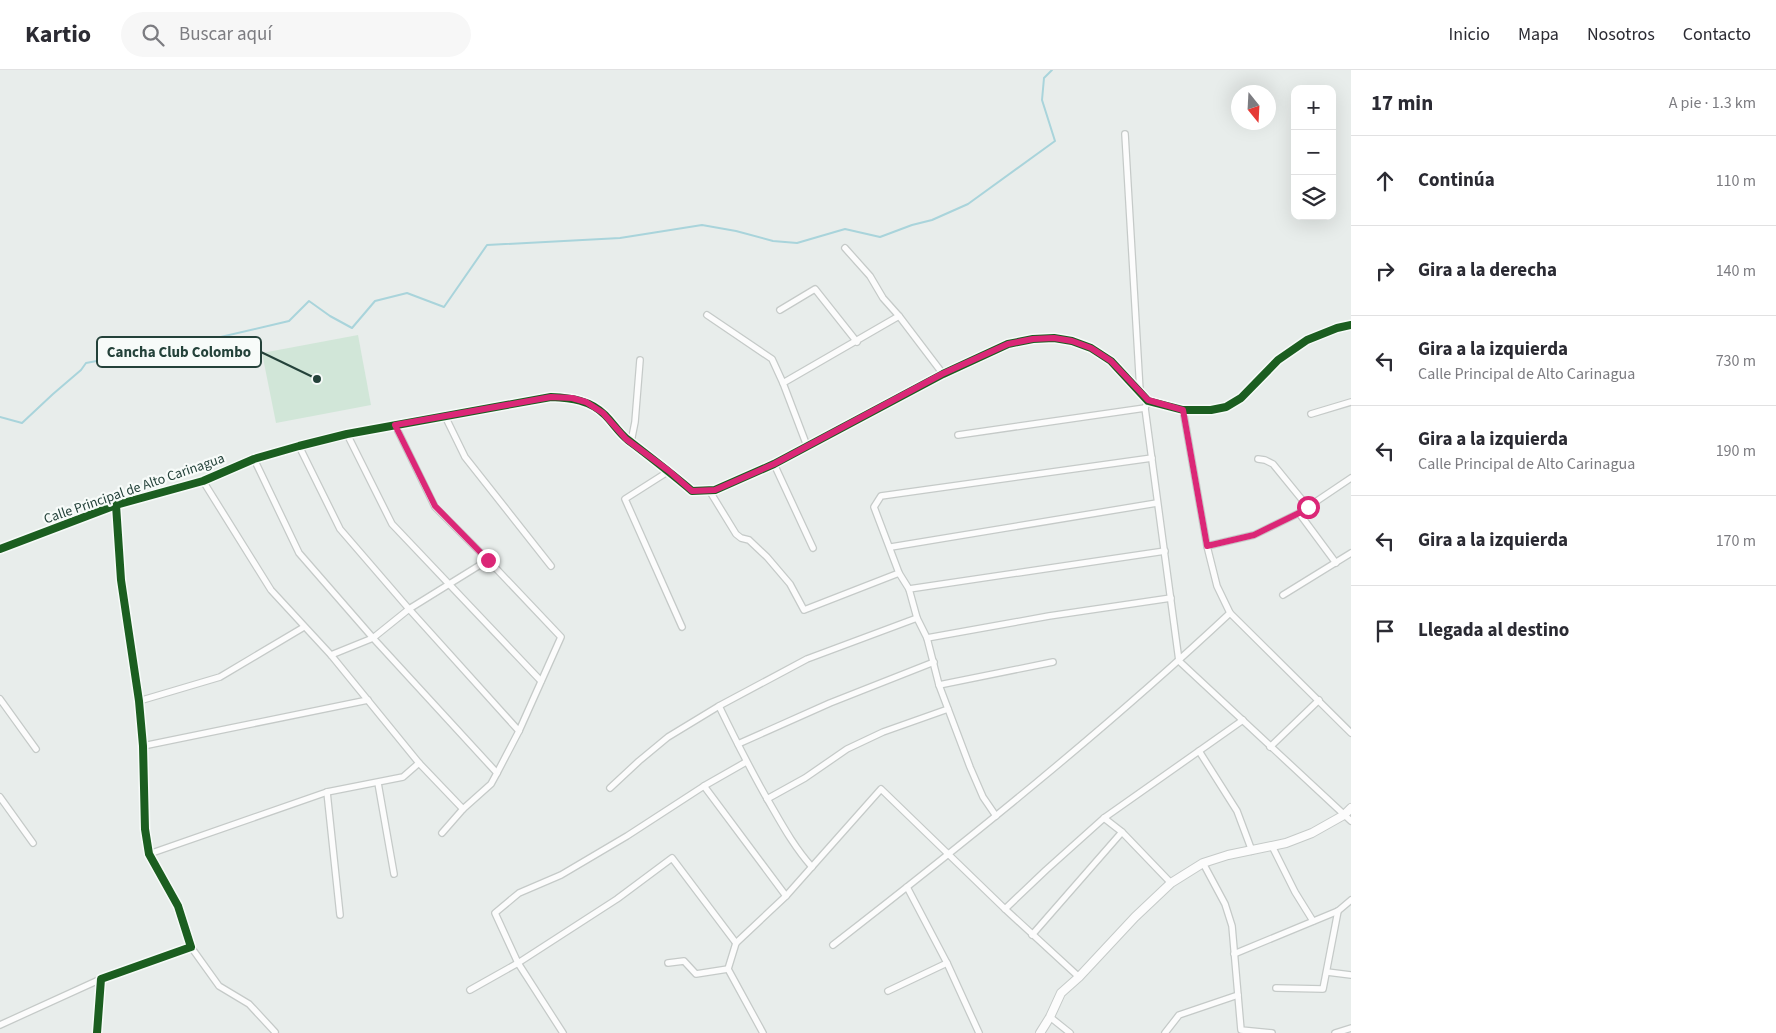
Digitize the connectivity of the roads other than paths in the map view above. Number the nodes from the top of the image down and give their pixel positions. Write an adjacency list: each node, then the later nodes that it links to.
1 (1125, 134): 11 (street)
2 (846, 248): 5 (street)
3 (780, 310): 7 (street)
4 (707, 315): 10 (street)
5 (899, 316): 7 (street); 9 (street)
6 (1351, 325): 15 (street)
7 (857, 342): 10 (street)
8 (640, 360): 21 (street)
9 (942, 374): 11 (street, Calle Principal de Alto Carinagua); 23 (street, Calle Principal de Alto Carinagua)
10 (783, 383): 23 (street)
11 (1140, 391): 12 (street, Calle Principal de Alto Carinagua)
12 (1148, 400): 14 (street); 15 (street)
13 (1351, 402): 16 (street)
14 (1145, 408): 20 (street); 24 (street)
15 (1183, 410): 36 (street)
16 (1310, 414)
17 (445, 416): 18 (street, Calle Principal de Alto Carinagua); 21 (street, Calle Principal de Alto Carinagua); 44 (street)
18 (395, 425): 19 (street, Calle Principal de Alto Carinagua); 42 (street)
19 (347, 434): 22 (street, Calle Principal de Alto Carinagua); 46 (street)
20 (958, 435)
21 (631, 442): 28 (street, Calle Principal de Alto Carinagua)
22 (299, 446): 25 (street, Calle Principal de Alto Carinagua); 50 (street)
23 (807, 446): 27 (street, Calle Principal de Alto Carinagua)
24 (1152, 458): 32 (street); 37 (street)
25 (254, 459): 30 (street, Calle Principal de Alto Carinagua); 55 (street)
26 (1258, 459): 34 (street)
27 (774, 464): 31 (street, Calle Principal de Alto Carinagua); 39 (street)
28 (669, 471): 31 (street, Calle Principal de Alto Carinagua); 54 (street)
29 (1351, 478): 34 (street)
30 (203, 481): 33 (street, Calle Principal de Alto Carinagua); 53 (street)
31 (709, 490): 45 (street)
32 (1157, 503): 37 (street); 40 (street)
33 (116, 504): 38 (street, Calle Principal de Alto Carinagua); 66 (street)
34 (1308, 507): 35 (street)
35 (1299, 513): 36 (street); 43 (street)
36 (1207, 546): 51 (street)
37 (891, 547): 45 (street)
38 (0, 548)
39 (813, 548)
40 (1165, 551): 47 (street); 49 (street)
41 (1351, 553): 43 (street)
42 (488, 560): 46 (street); 61 (street)
43 (1336, 563): 48 (street)
44 (551, 566)
45 (899, 573): 47 (street)
46 (448, 584): 50 (street); 61 (street)
47 (909, 589): 52 (street)
48 (1283, 595)
49 (1171, 598): 56 (street); 58 (street)
50 (409, 609): 55 (street); 70 (street)
51 (1230, 613): 58 (street); 65 (street)
52 (917, 618): 56 (street); 67 (street)
53 (304, 627): 57 (street); 66 (street)
54 (682, 627)
55 (373, 638): 57 (street); 79 (street)
56 (927, 638): 59 (street)
57 (331, 656): 64 (street)
58 (1179, 661): 69 (street); 89 (street)
59 (934, 662): 62 (street); 72 (street)
60 (1053, 662): 62 (street)
61 (541, 681): 70 (street)
62 (939, 685): 68 (street)
63 (0, 699): 75 (street)
64 (368, 700): 73 (street); 78 (street)
65 (1319, 700): 71 (street); 74 (street)
66 (139, 702): 73 (street)
67 (719, 706): 72 (street); 82 (street)
68 (948, 709): 85 (street); 89 (street)
69 (1243, 720): 74 (street); 76 (street)
70 (519, 731): 79 (street)
71 (1351, 733)
72 (738, 744): 77 (street)
73 (143, 746): 97 (street)
74 (1270, 747): 88 (street)
75 (36, 749)
76 (1199, 751): 90 (street); 96 (street)
77 (746, 762): 81 (street); 85 (street)
78 (420, 763): 80 (street); 87 (street)
79 (497, 773): 87 (street)
80 (378, 783): 83 (street); 101 (street)
81 (704, 786): 104 (street); 115 (street)
82 (610, 788)
83 (327, 792): 97 (street); 108 (street)
84 (0, 797): 94 (street)
85 (768, 800): 100 (street)
86 (1351, 808): 88 (street)
87 (463, 809): 93 (street)
88 (1344, 815): 91 (street); 95 (street)
89 (996, 816): 98 (street)
90 (1104, 818): 92 (street); 106 (street)
91 (1351, 821)
92 (1122, 832): 102 (street); 110 (street)
93 (442, 833)
94 (33, 843)
95 (1272, 846): 96 (street); 109 (street)
96 (1252, 851): 99 (street)
97 (149, 854): 113 (street)
98 (948, 855): 100 (street); 103 (street); 106 (street)
99 (1203, 863): 102 (street); 114 (street)
100 (812, 867): 104 (street)
101 (394, 874)
102 (1171, 883): 121 (street)
103 (907, 887): 112 (street); 117 (street)
104 (786, 896): 111 (street)
105 (1351, 900): 107 (street)
106 (1005, 909): 110 (street)
107 (1338, 911): 109 (street); 119 (street)
108 (340, 915)
109 (1313, 921): 114 (street)
110 (1032, 935): 121 (street)
111 (736, 943): 115 (street); 118 (street)
112 (833, 945)
113 (191, 947): 122 (street); 130 (street)
114 (1234, 954): 126 (street)
115 (518, 963): 124 (street); 132 (street)
116 (668, 963): 118 (street)
117 (947, 963): 125 (street); 134 (street)
118 (728, 969): 133 (street)
119 (1327, 972): 120 (street); 123 (street)
120 (1351, 975)
121 (1079, 977): 127 (street)
122 (101, 979): 128 (street); 131 (street)
123 (1276, 988)
124 (470, 990)
125 (888, 991)
126 (1238, 995): 137 (street); 138 (street)
127 (1050, 1017): 135 (street); 136 (street)
128 (0, 1025)
129 (1351, 1028): 139 (street)
130 (275, 1032)
131 (97, 1033)
132 (563, 1033)
133 (763, 1033)
134 (979, 1033)
135 (1040, 1033)
136 (1070, 1033)
137 (1165, 1033)
138 (1272, 1033)
139 (1335, 1033)

